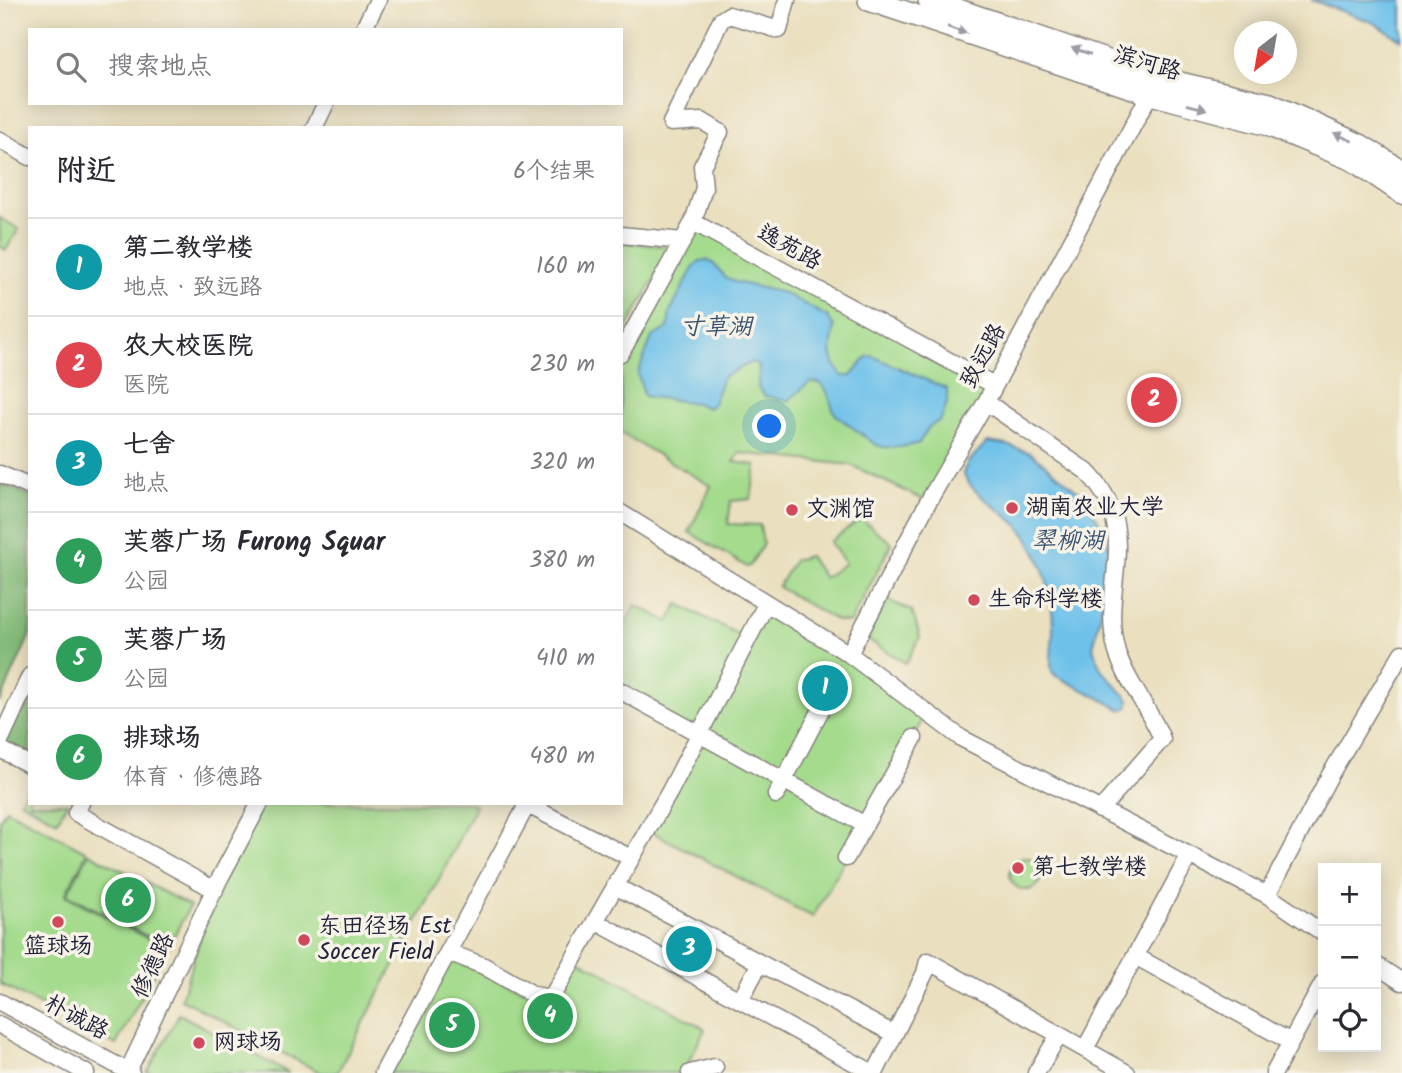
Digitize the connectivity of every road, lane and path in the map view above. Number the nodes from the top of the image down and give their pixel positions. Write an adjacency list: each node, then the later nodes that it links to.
1 (378, 0): 5 (street)
2 (787, 0): 13 (street)
3 (869, 0): 6 (main road, 滨河路, one-way to 6)
4 (929, 0): 6 (main road, 滨河路, one-way to 4)
5 (364, 28)
6 (1154, 86): 11 (main road, 滨河路, one-way to 6); 12 (main road, 滨河路, one-way to 12); 17 (street, 致远路)
7 (325, 105): 8 (street)
8 (315, 126)
9 (0, 140): 10 (street)
10 (28, 157)
11 (1402, 171)
12 (1402, 193)
13 (693, 222): 15 (street); 17 (street, 逸苑路)
14 (623, 235): 15 (street)
15 (683, 241): 16 (street)
16 (623, 349)
17 (994, 385): 18 (street, 致远路)
18 (986, 402): 24 (street, 致远路); 38 (street)
19 (0, 474): 20 (street)
20 (28, 486)
21 (623, 514): 22 (street)
22 (766, 604): 24 (street); 28 (street)
23 (1402, 653): 45 (street)
24 (849, 654): 38 (street)
25 (28, 680): 30 (street)
26 (623, 692): 28 (street)
27 (823, 705): 33 (street)
28 (698, 735): 33 (street); 41 (street)
29 (914, 738): 39 (street)
30 (0, 741)
31 (0, 749): 32 (street)
32 (28, 764)
33 (780, 788): 39 (street)
34 (80, 805): 43 (street)
35 (525, 805): 48 (street)
36 (528, 805): 41 (street)
37 (259, 806): 43 (street, 修德路)
38 (1100, 810): 40 (street)
39 (864, 825): 42 (street)
40 (1189, 856): 45 (street); 49 (street)
41 (631, 858): 44 (street)
42 (846, 858)
43 (217, 885): 62 (street, 修德路)
44 (615, 886): 46 (street); 50 (street)
45 (1267, 895): 47 (street)
46 (595, 921): 48 (street); 54 (street)
47 (1318, 930)
48 (448, 952): 64 (street)
49 (1135, 956): 59 (street); 60 (street)
50 (760, 963): 54 (street); 57 (street)
51 (1381, 968): 52 (street)
52 (1402, 982)
53 (1320, 989): 59 (street)
54 (740, 1000): 66 (street)
55 (5, 1005): 56 (street); 62 (street, 朴诚路)
56 (1, 1027): 63 (street)
57 (894, 1034): 58 (street); 66 (street)
58 (1059, 1035): 60 (street); 67 (street)
59 (1291, 1042): 69 (street)
60 (1085, 1049): 68 (street)
61 (715, 1067): 65 (street)
62 (129, 1072)
63 (86, 1073)
64 (383, 1073)
65 (690, 1073)
66 (874, 1073)
67 (1036, 1073)
68 (1127, 1073)
69 (1274, 1073)

